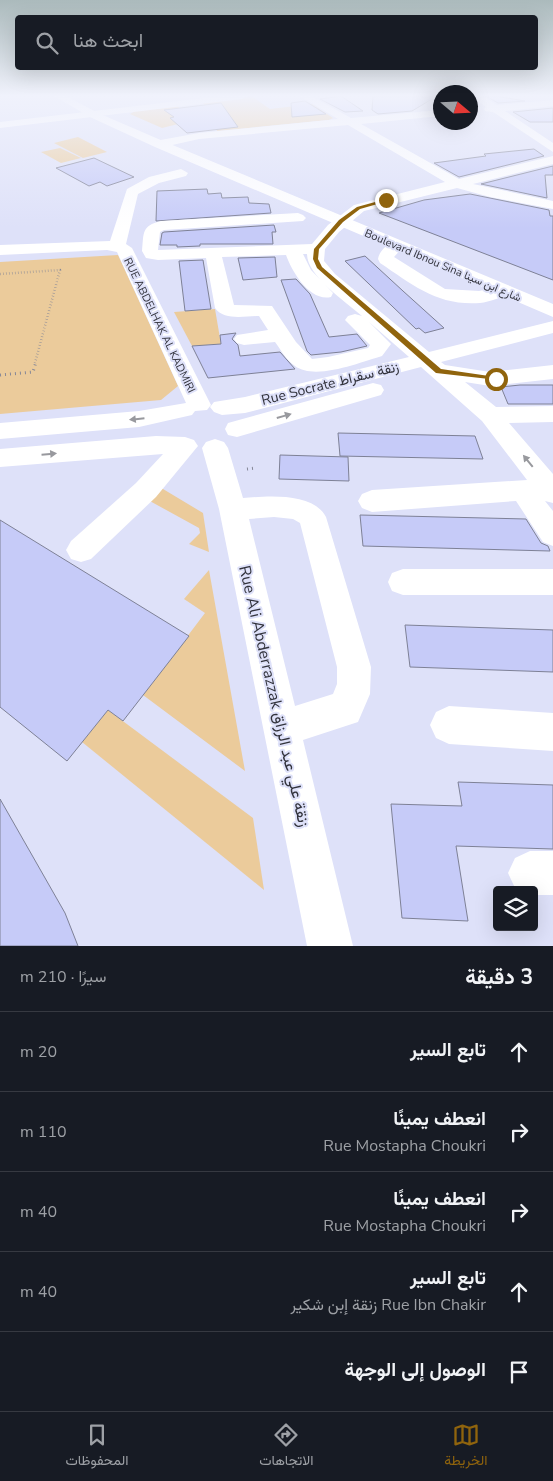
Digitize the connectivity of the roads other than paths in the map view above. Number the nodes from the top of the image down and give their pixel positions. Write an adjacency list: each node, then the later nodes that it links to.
1 (160, 140): 5 (main road, Boulevard Ibnou Sina شارع ابن سينا)
2 (182, 140): 5 (street)
3 (382, 140): 9 (street)
4 (541, 140): 6 (street)
5 (165, 142): 11 (main road, Boulevard Ibnou Sina شارع ابن سينا)
6 (553, 148)
7 (553, 160): 9 (street)
8 (181, 173): 14 (street)
9 (456, 183): 10 (street); 11 (street)
10 (553, 205)
11 (346, 217): 13 (main road, Boulevard Ibnou Sina شارع ابن سينا); 16 (street); 20 (main road, Boulevard Ibnou Sina شارع ابن سينا)
12 (298, 218): 18 (street)
13 (397, 245): 19 (main road, Boulevard Ibnou Sina شارع ابن سينا); 19 (street)
14 (117, 246): 17 (street, RUE ABDELHAK AL KADMIRI); 28 (street, RUE ABDELHAK AL KADMIRI)
15 (292, 249): 16 (street); 18 (street); 23 (street)
16 (317, 249): 26 (street)
17 (0, 250)
18 (213, 253): 23 (street)
19 (504, 290): 21 (main road, Boulevard Ibnou Sina شارع ابن سينا)
20 (553, 298)
21 (553, 311)
22 (553, 327): 26 (street, Rue Socrate زنقة سقراط)
23 (280, 334): 24 (street)
24 (244, 339)
25 (553, 340): 26 (street, Rue Socrate زنقة سقراط)
26 (432, 365): 27 (street); 28 (street, Rue Socrate زنقة سقراط); 29 (street); 32 (street, Rue Socrate زنقة سقراط, one-way to 26)
27 (553, 372)
28 (202, 407): 31 (street, Rue Socrate زنقة سقراط, one-way to 31); 32 (street, RUE ABDELHAK AL KADMIRI); 33 (street)
29 (490, 414): 30 (street); 36 (street, one-way to 29)
30 (553, 414)
31 (0, 431)
32 (226, 438): 33 (street, Rue Socrate زنقة سقراط); 38 (street, Rue Ali Abderrazzak زنقة علي عبد الرزاق)
33 (184, 446): 34 (street, one-way to 33); 40 (street)
34 (0, 458)
35 (523, 490): 36 (street); 37 (street); 39 (street)
36 (551, 490)
37 (372, 501)
38 (233, 509): 44 (street, Rue Ali Abderrazzak زنقة علي عبد الرزاق); 44 (street)
39 (553, 534)
40 (81, 550)
41 (403, 582): 42 (street)
42 (553, 582)
43 (449, 725): 45 (street)
44 (282, 728): 46 (street, Rue Ali Abderrazzak زنقة علي عبد الرزاق)
45 (553, 732)
46 (330, 946)

